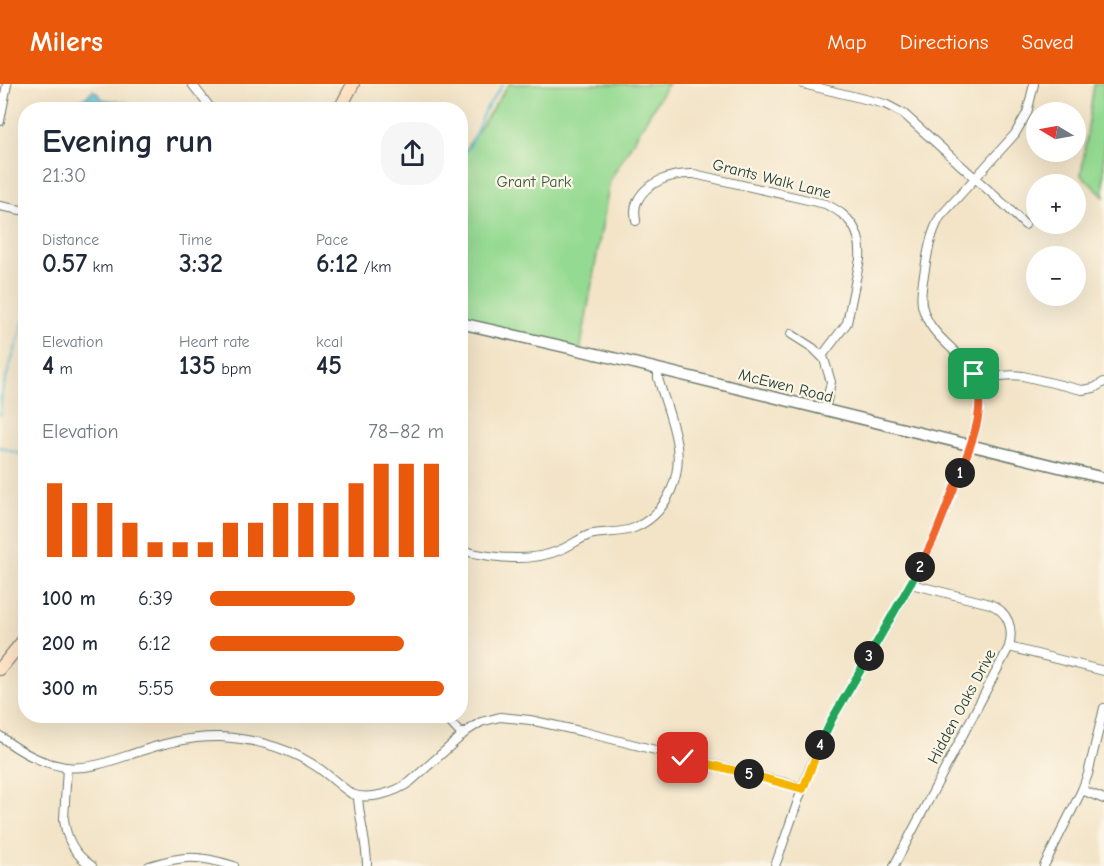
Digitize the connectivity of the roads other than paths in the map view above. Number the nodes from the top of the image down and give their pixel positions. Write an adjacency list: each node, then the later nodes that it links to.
1 (7, 84): 8 (street)
2 (192, 84): 6 (street)
3 (353, 84): 7 (main road)
4 (803, 84): 9 (street)
5 (1034, 84): 9 (street)
6 (206, 102)
7 (343, 102)
8 (0, 121)
9 (976, 178): 13 (street); 18 (street)
10 (0, 206): 11 (street)
11 (18, 209)
12 (636, 221): 16 (street, Grants Walk Lane)
13 (1025, 225)
14 (468, 325): 17 (street, McEwen Road)
15 (790, 334): 16 (street)
16 (822, 356): 20 (street)
17 (658, 370): 20 (street, McEwen Road); 23 (street)
18 (978, 382): 19 (street); 21 (street)
19 (1104, 382)
20 (825, 410): 21 (street, McEwen Road)
21 (970, 446): 22 (street, McEwen Road); 24 (street)
22 (1104, 478)
23 (468, 552)
24 (911, 584): 25 (street, Hidden Oaks Drive); 34 (street)
25 (1009, 647): 28 (street); 43 (street, Hidden Oaks Drive)
26 (18, 648): 27 (main road)
27 (0, 669)
28 (1104, 671)
29 (1104, 708): 35 (street)
30 (451, 723): 31 (street)
31 (462, 735): 34 (street); 36 (street)
32 (0, 736): 33 (street)
33 (67, 767): 36 (street); 38 (street)
34 (803, 789): 42 (street)
35 (1082, 790): 37 (street); 44 (street)
36 (358, 796): 41 (street)
37 (1104, 799)
38 (92, 866)
39 (149, 866): 40 (street)
40 (234, 866)
41 (367, 866)
42 (775, 866)
43 (894, 866)
44 (1044, 866)

